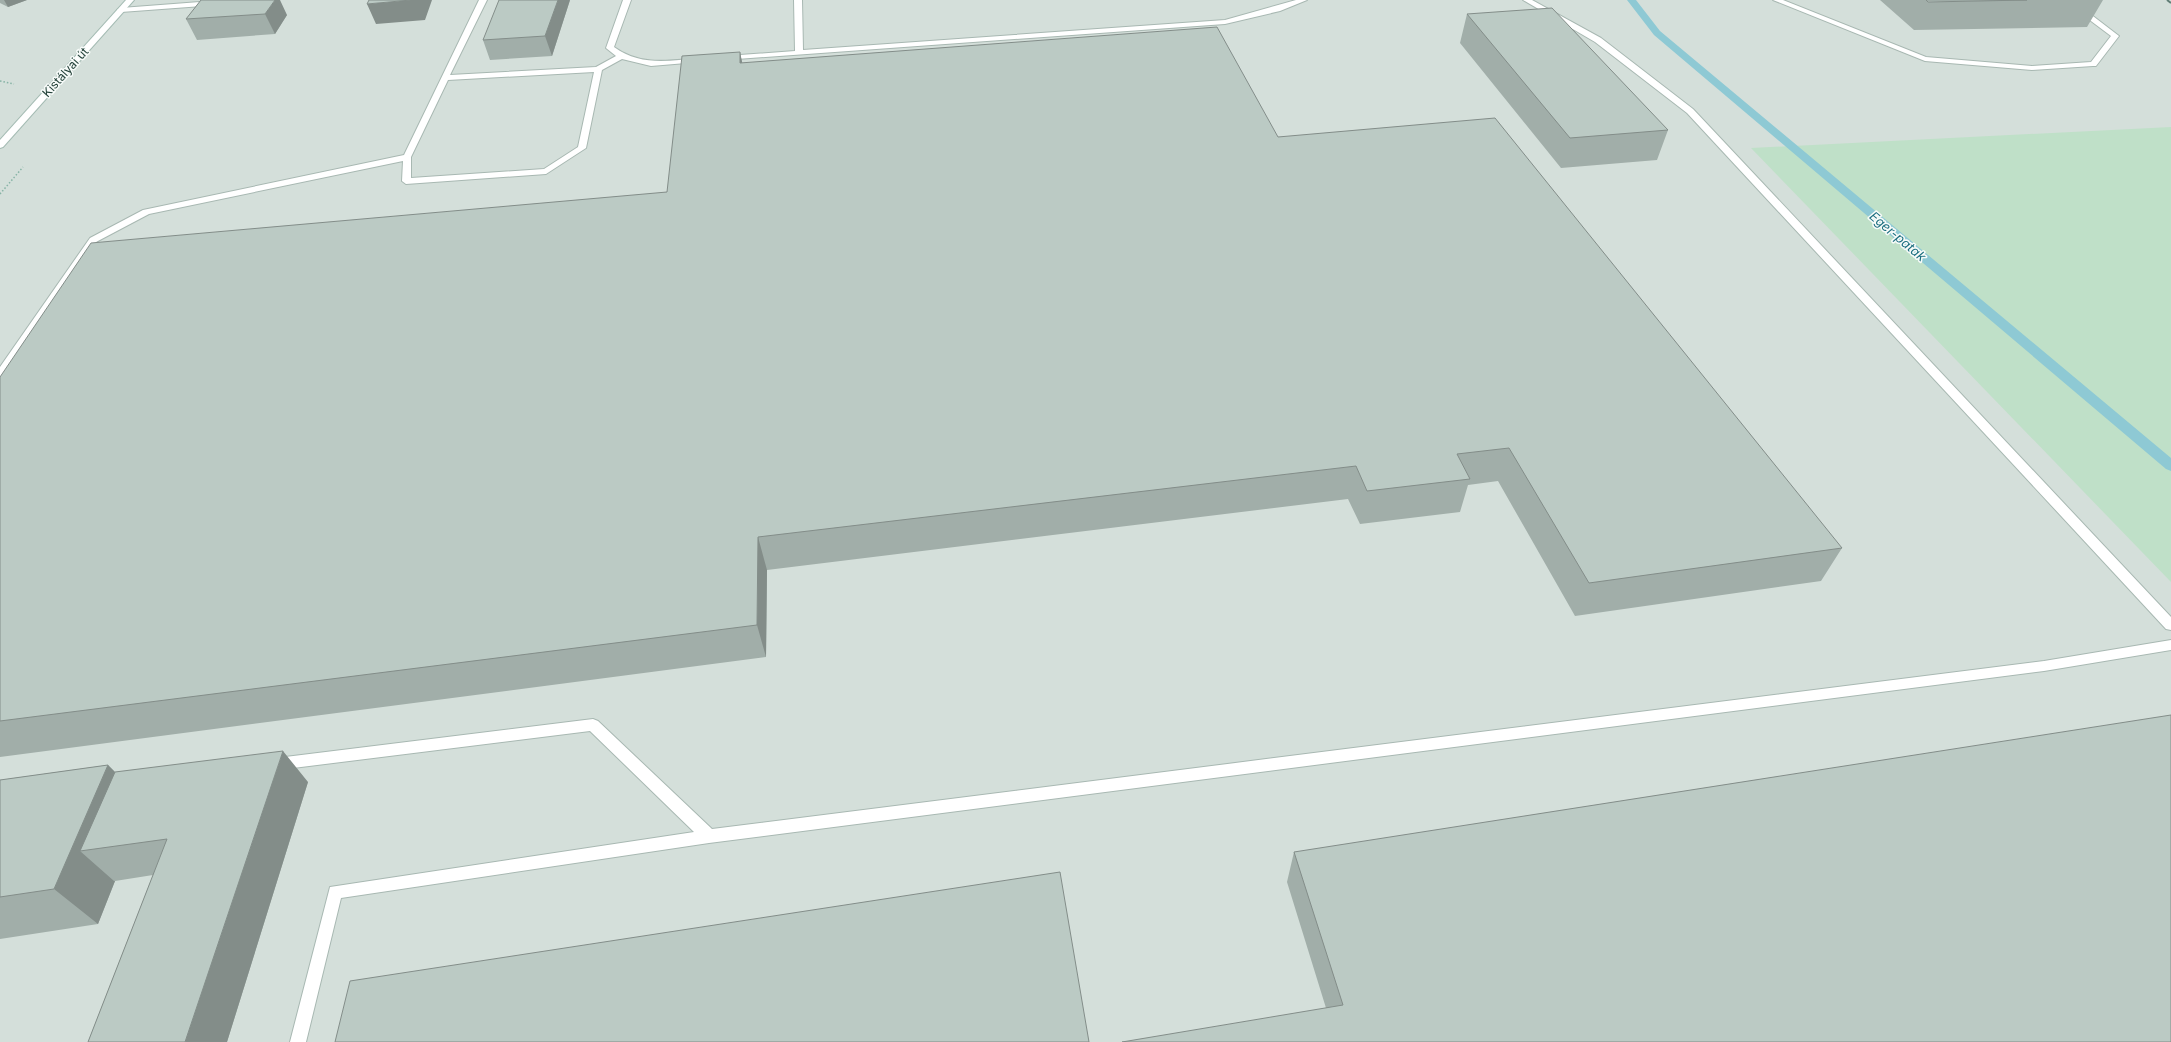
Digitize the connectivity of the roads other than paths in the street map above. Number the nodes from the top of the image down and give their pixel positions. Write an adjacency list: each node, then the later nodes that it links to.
1 (130, 0): 10 (main road, Kistályai út)
2 (483, 0): 16 (main road)
3 (627, 0): 12 (main road)
4 (798, 0): 11 (main road)
5 (1302, 0): 11 (main road)
6 (1527, 0): 20 (main road)
7 (1777, 0): 8 (main road)
8 (2067, 0)
9 (223, 3): 10 (main road)
10 (121, 10): 17 (main road, Kistályai út)
11 (799, 53): 13 (main road)
12 (620, 57): 14 (main road); 15 (main road)
13 (720, 59)
14 (704, 60)
15 (598, 69): 16 (main road); 18 (main road)
16 (445, 78): 18 (main road)
17 (0, 144)
18 (407, 157): 19 (main road)
19 (0, 375)
20 (2171, 625)
21 (2171, 645): 23 (main road)
22 (261, 766): 23 (main road)
23 (709, 836): 24 (main road)
24 (298, 1042)

